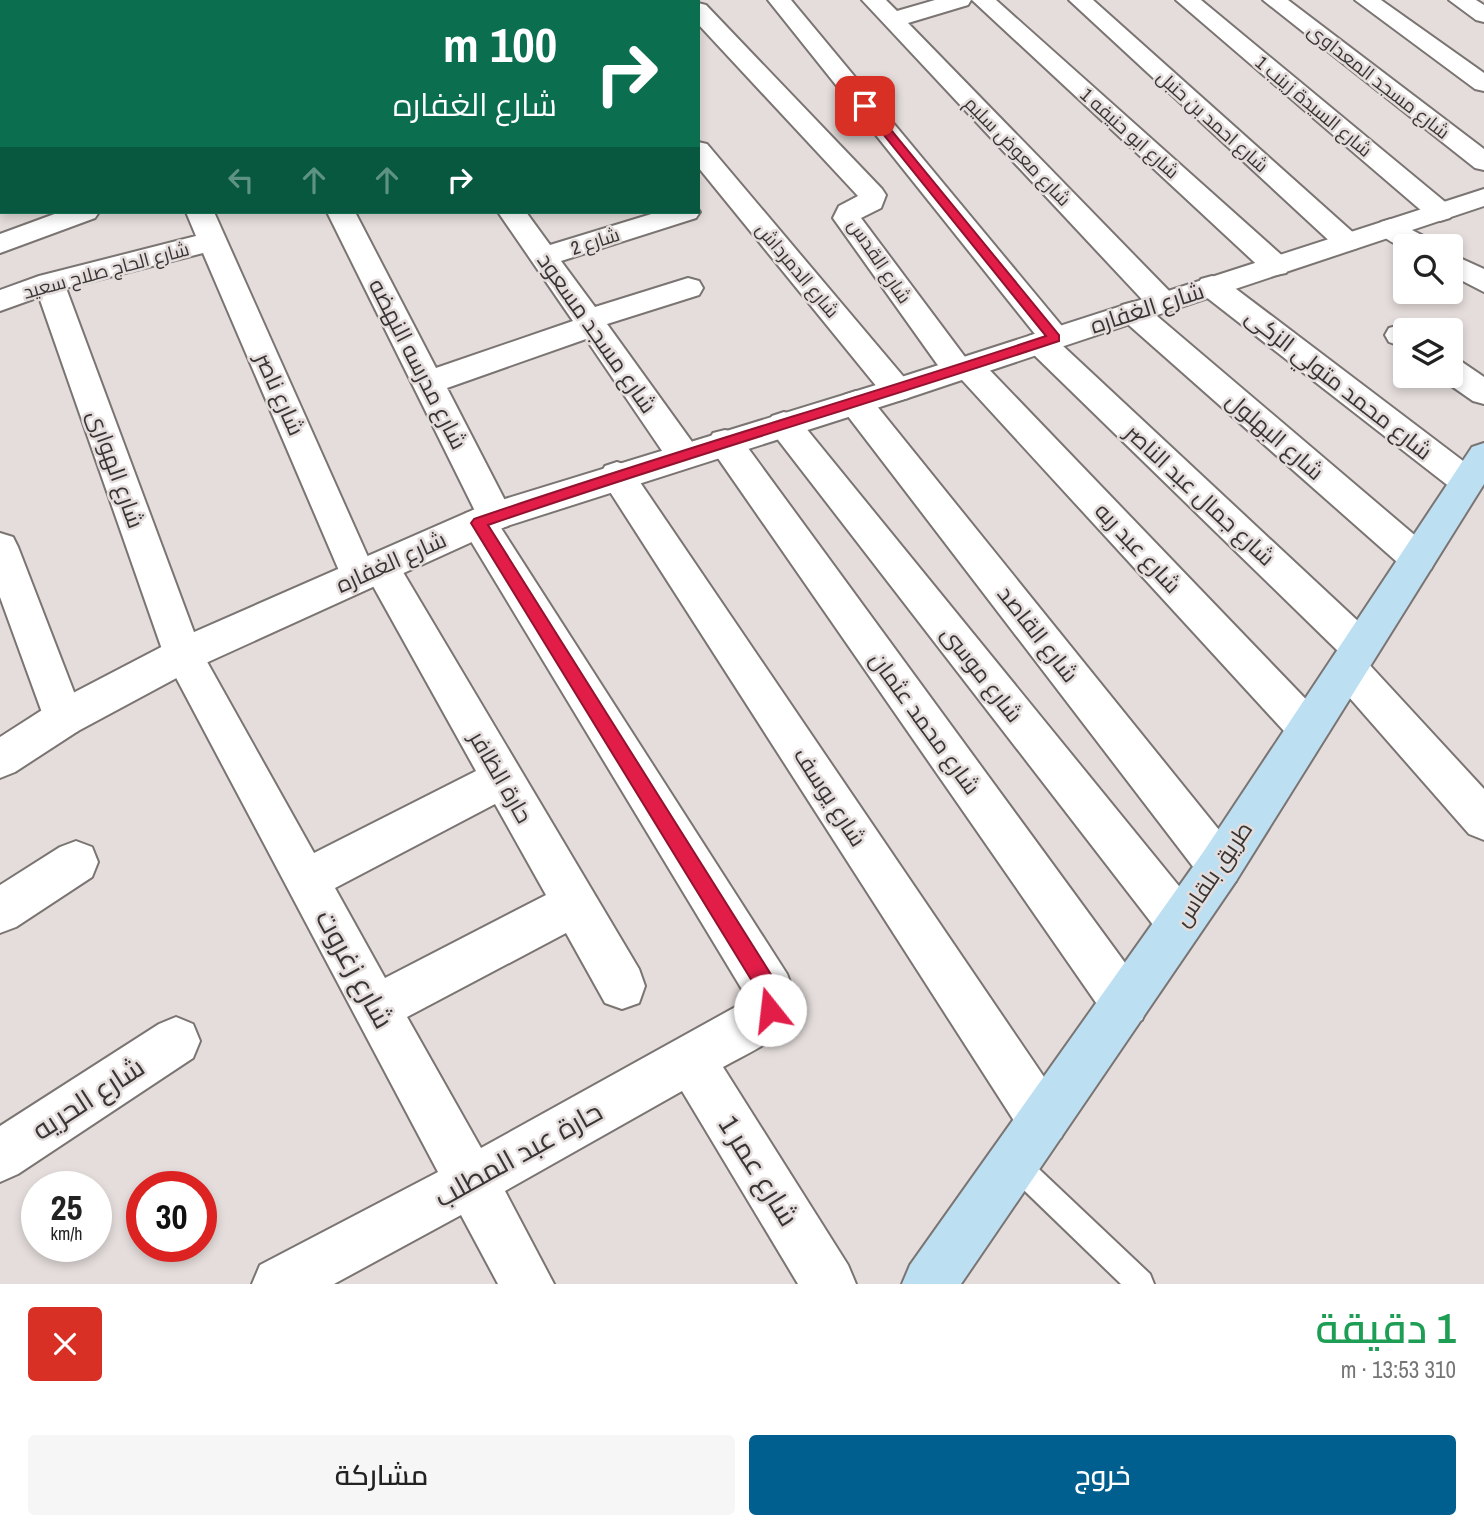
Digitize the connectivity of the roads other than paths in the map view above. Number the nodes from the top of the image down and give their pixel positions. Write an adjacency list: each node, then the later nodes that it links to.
1 (779, 0): 40 (street, شارع جمال عبد الناصر)
2 (873, 0): 12 (street, شارع معوض سليم)
3 (960, 0): 12 (street)
4 (983, 0): 31 (street, شارع ابو حنيفه 1)
5 (1080, 0): 28 (street, شارع احمد بن حنبل)
6 (1187, 0): 19 (street, شارع السيدة زينب 1)
7 (1274, 0): 15 (street, شارع مسجد المعداوى)
8 (1366, 0): 13 (street)
9 (1460, 0): 11 (street)
10 (700, 12): 41 (street, شارع القدس)
11 (1484, 15)
12 (892, 20): 38 (street, شارع معوض سليم)
13 (1484, 84)
14 (700, 151): 16 (street, شارع الدمرداش)
15 (1484, 162)
16 (736, 196): 18 (street); 44 (street, شارع الدمرداش)
17 (1484, 197): 19 (street, شارع الغفاره)
18 (700, 207)
19 (1440, 212): 24 (street, شارع الغفاره)
20 (201, 214): 27 (street, شارع ناصر)
21 (342, 214): 43 (street, شارع مدرسه النهضه)
22 (513, 214): 30 (street, شارع مسجد مسعود)
23 (680, 214): 30 (street, شارع 2)
24 (1391, 228): 26 (street); 28 (street, شارع الغفاره)
25 (82, 233): 27 (street, شارع الحاج صلاح سعيد); 29 (street); 34 (street, شارع الحاج صلاح سعيد)
26 (1401, 234)
27 (213, 241): 55 (street, شارع ناصر)
28 (1348, 242): 31 (street, شارع الغفاره)
29 (0, 244)
30 (544, 257): 39 (street, شارع مسجد مسعود)
31 (1276, 265): 35 (street, شارع الغفاره)
32 (1463, 270): 33 (street)
33 (1484, 282)
34 (50, 283): 37 (street, شارع الحاج صلاح سعيد); 56 (street, شارع الهوارى)
35 (1212, 286): 38 (street, شارع الغفاره); 51 (street, شارع محمد متولي الزكى)
36 (688, 289): 39 (street)
37 (0, 301)
38 (1148, 307): 40 (street, شارع الغفاره); 54 (street, شارع البهلول)
39 (590, 323): 43 (street); 49 (street, شارع مسجد مسعود)
40 (1048, 341): 41 (street, شارع الغفاره); 57 (street, شارع جمال عبد الناصر)
41 (963, 368): 44 (street, شارع الغفاره); 59 (street, شارع عبد ربه)
42 (1463, 378): 45 (street)
43 (428, 383): 52 (street, شارع مدرسه النهضه)
44 (897, 390): 46 (street, شارع الغفاره)
45 (1484, 393)
46 (856, 403): 47 (street, شارع الغفاره); 64 (street, شارع القاصد)
47 (784, 424): 48 (street, شارع الغفاره); 68 (street, شارع موسى)
48 (725, 442): 49 (street, شارع الغفاره); 70 (street, شارع محمد عثمان)
49 (683, 455): 50 (street, شارع الغفاره)
50 (617, 475): 52 (street, شارع الغفاره); 75 (street, شارع يوسف)
51 (1475, 482): 54 (main road, طريق بلقاس)
52 (487, 519): 55 (street, شارع الغفاره); 72 (street, شارع مدرسه النهضه)
53 (0, 547): 58 (street)
54 (1418, 559): 57 (main road, طريق بلقاس)
55 (370, 572): 56 (street, شارع الغفاره); 61 (street, حارة الظافر)
56 (183, 655): 58 (street, شارع الغفاره); 65 (street, شارع زغروت)
57 (1354, 658): 59 (main road, طريق بلقاس); 62 (street, شارع جمال عبد الناصر)
58 (64, 718): 60 (street, شارع الغفاره)
59 (1308, 729): 64 (main road, طريق بلقاس)
60 (0, 759)
61 (502, 779): 65 (street); 66 (street, حارة الظافر)
62 (1484, 820)
63 (76, 862): 67 (street)
64 (1220, 866): 68 (main road, طريق بلقاس)
65 (306, 880): 71 (street, شارع زغروت)
66 (575, 904): 69 (street, حارة الظافر); 71 (street)
67 (0, 911)
68 (1180, 923): 70 (main road, طريق بلقاس)
69 (622, 986)
70 (1125, 1003): 75 (main road, طريق بلقاس)
71 (376, 1008): 78 (street, شارع زغروت)
72 (757, 1022): 74 (street, حارة عبد المطلب)
73 (176, 1041): 76 (street, شارع الحريه)
74 (690, 1059): 78 (street, حارة عبد المطلب); 81 (street, شارع عمر 1)
75 (1043, 1119): 77 (main road, طريق بلقاس)
76 (0, 1156)
77 (1013, 1162): 82 (main road, طريق بلقاس); 83 (lane)
78 (471, 1182): 79 (street, حارة عبد المطلب); 80 (street, شارع زغروت)
79 (279, 1284)
80 (527, 1284)
81 (829, 1284)
82 (929, 1284)
83 (1140, 1284)

